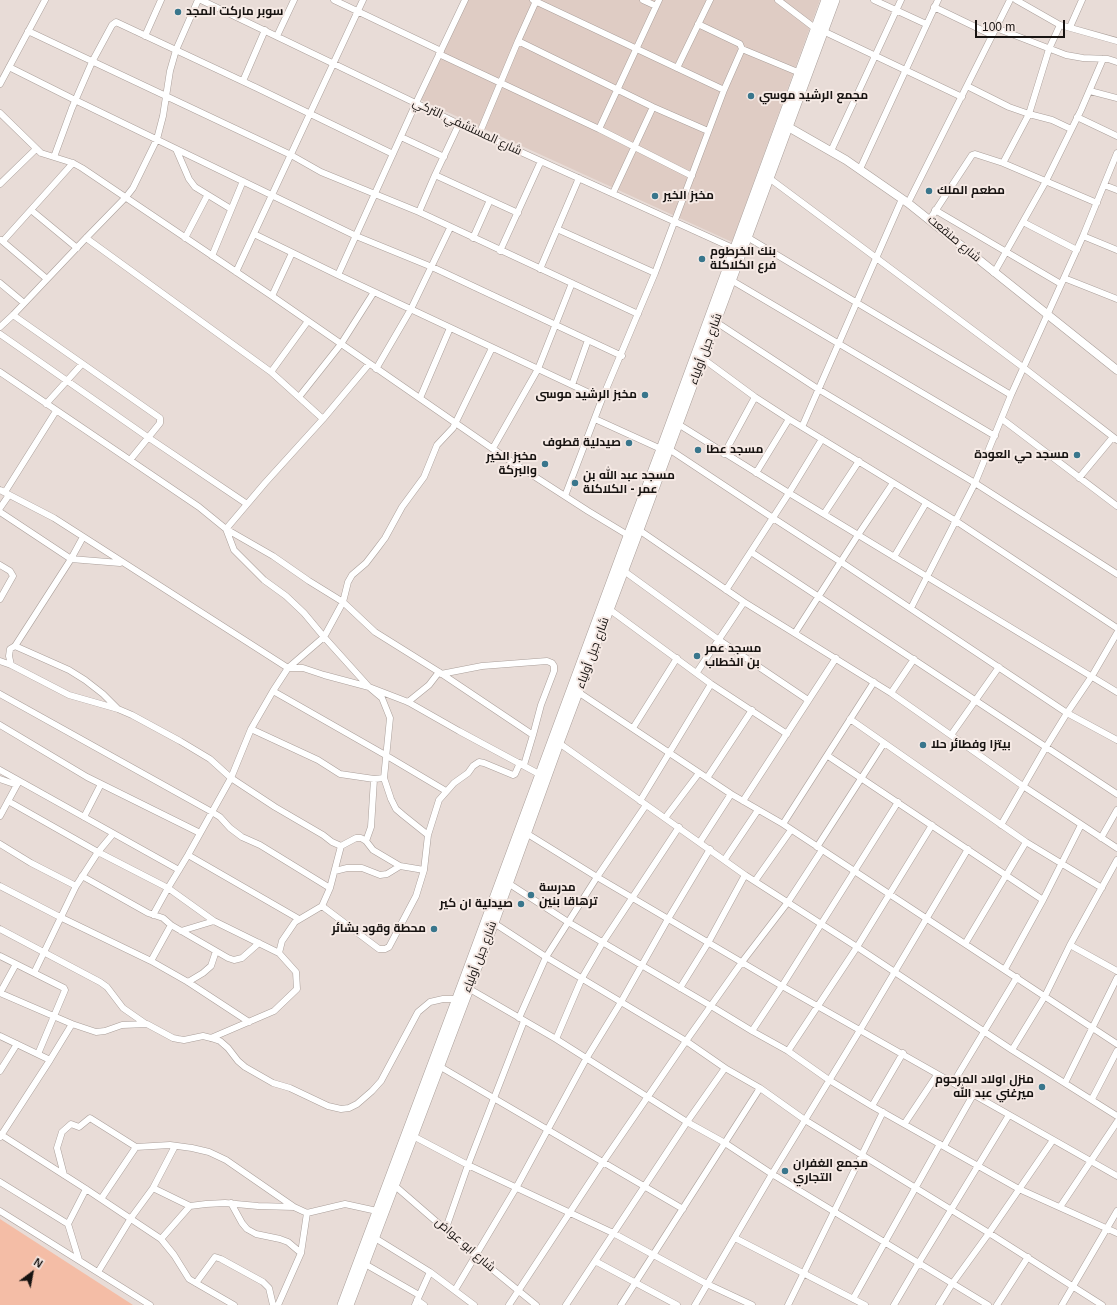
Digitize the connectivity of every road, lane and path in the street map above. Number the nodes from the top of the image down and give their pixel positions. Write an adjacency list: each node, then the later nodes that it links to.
1 (45, 0): 35 (street)
2 (161, 0): 37 (street)
3 (198, 0): 44 (street)
4 (201, 0): 33 (street, شارع المستشفي التركي)
5 (294, 0): 38 (street)
6 (334, 0): 27 (street)
7 (364, 0): 27 (street)
8 (465, 0): 45 (street)
9 (553, 0): 24 (street)
10 (643, 0): 23 (street)
11 (659, 0): 23 (street)
12 (710, 0): 28 (street)
13 (778, 0): 34 (street)
14 (826, 0): 34 (main road, شارع جبل أولياء)
15 (835, 0): 34 (main road, شارع جبل أولياء)
16 (874, 0): 26 (street)
17 (901, 0): 26 (street)
18 (938, 0): 25 (street)
19 (1010, 0): 32 (street)
20 (1016, 0): 30 (street)
21 (1082, 0): 31 (street)
22 (534, 1): 24 (street); 39 (street)
23 (656, 6): 41 (street)
24 (549, 7): 41 (street)
25 (934, 8): 29 (street); 36 (street)
26 (896, 11): 29 (street); 46 (street)
27 (358, 12): 45 (street); 50 (street)
28 (698, 24): 42 (street); 52 (street)
29 (926, 24): 53 (street)
30 (1060, 25): 31 (street); 43 (street)
31 (1070, 27): 40 (street)
32 (996, 28): 36 (street); 43 (street)
33 (265, 30): 38 (street, شارع المستشفي التركي); 55 (street)
34 (820, 30): 46 (street); 54 (main road, شارع جبل أولياء); 73 (main road, شارع جبل أولياء)
35 (28, 31): 48 (street); 51 (street)
36 (992, 35): 58 (street)
37 (145, 36): 44 (street); 48 (street)
38 (277, 36): 50 (street, شارع المستشفي التركي)
39 (518, 41): 56 (street); 59 (street)
40 (1117, 41)
41 (636, 48): 52 (street); 59 (street)
42 (742, 49): 54 (street); 60 (street)
43 (1049, 49): 47 (street); 69 (street)
44 (176, 50): 55 (street); 62 (street)
45 (440, 53): 56 (street); 66 (street)
46 (875, 56): 53 (street); 84 (street)
47 (1103, 59): 49 (street); 61 (street)
48 (92, 62): 62 (street); 65 (street)
49 (1117, 62)
50 (334, 64): 66 (street, شارع المستشفي التركي); 70 (street)
51 (9, 67): 57 (street); 65 (street)
52 (677, 68): 60 (street)
53 (905, 71): 63 (street); 93 (street)
54 (800, 73): 73 (main road, شارع جبل أولياء)
55 (242, 81): 70 (street)
56 (500, 83): 74 (street); 77 (street)
57 (0, 84)
58 (967, 86): 63 (street); 69 (street)
59 (618, 89): 67 (street); 74 (street)
60 (724, 90): 76 (street)
61 (1090, 91): 64 (street); 71 (street)
62 (166, 97): 80 (street); 87 (street)
63 (962, 97): 109 (street)
64 (1117, 98)
65 (75, 100): 80 (street); 89 (street)
66 (416, 103): 72 (street, شارع المستشفي التركي); 79 (street)
67 (654, 107): 76 (street); 81 (street)
68 (0, 114): 82 (street)
69 (1028, 114): 75 (street); 92 (street)
70 (310, 115): 86 (street); 87 (street)
71 (1077, 117): 75 (street); 78 (street)
72 (459, 124): 77 (street, شارع المستشفي التركي); 88 (street)
73 (784, 125): 84 (street, شارع صنقعت); 97 (main road, شارع جبل أولياء); 130 (main road, شارع جبل أولياء)
74 (599, 129): 81 (street)
75 (1071, 129): 98 (street)
76 (708, 131): 95 (street)
77 (480, 132): 90 (street, شارع المستشفي التركي)
78 (1117, 136)
79 (401, 137): 86 (street); 88 (street)
80 (157, 139): 83 (street); 107 (street)
81 (634, 147): 95 (street); 103 (street)
82 (36, 148): 89 (street); 100 (street)
83 (176, 149): 99 (street); 105 (street)
84 (831, 151): 93 (street, شارع صنقعت)
85 (1117, 153): 101 (street)
86 (393, 154): 104 (street)
87 (291, 155): 104 (street); 106 (street)
88 (444, 156): 94 (street)
89 (54, 157): 91 (street)
90 (542, 161): 96 (street, شارع المستشفي التركي); 115 (street)
91 (73, 163): 107 (street); 112 (street)
92 (1003, 163): 98 (street); 113 (street)
93 (860, 169): 109 (street, شارع صنقعت)
94 (435, 175): 108 (street); 114 (street)
95 (692, 176): 117 (street)
96 (579, 178): 103 (street, شارع المستشفي التركي); 120 (street)
97 (769, 178): 124 (main road, شارع جبل أولياء); 137 (street)
98 (1046, 181): 110 (street); 118 (street)
99 (243, 182): 106 (street); 111 (street)
100 (0, 184)
101 (1104, 185): 102 (street); 110 (street)
102 (1117, 190)
103 (613, 193): 117 (street, شارع المستشفي التركي)
104 (376, 194): 114 (street); 122 (street)
105 (207, 196): 111 (street); 126 (street)
106 (272, 196): 121 (street); 122 (street)
107 (126, 197): 125 (street); 126 (street)
108 (490, 200): 115 (street); 127 (street)
109 (905, 201): 116 (street, شارع صنقعت); 137 (street)
110 (1097, 203): 123 (street)
111 (232, 209): 136 (street)
112 (31, 210): 128 (street); 129 (street)
113 (935, 210): 116 (street); 135 (street)
114 (419, 212): 119 (street)
115 (518, 213): 133 (street)
116 (930, 219): 142 (street, شارع صنقعت)
117 (675, 222): 130 (street, شارع المستشفي التركي); 141 (street)
118 (1023, 222): 131 (street); 135 (street)
119 (450, 228): 127 (street); 138 (street)
120 (557, 229): 139 (street); 141 (street)
121 (254, 234): 134 (street); 140 (street)
122 (356, 236): 138 (street); 143 (street)
123 (1082, 236): 131 (street); 132 (street)
124 (747, 237): 146 (main road, شارع جبل أولياء); 154 (street)
125 (86, 238): 129 (street); 178 (street)
126 (185, 238): 136 (street)
127 (473, 238): 133 (street)
128 (1, 240): 145 (street)
129 (77, 248): 145 (street)
130 (735, 249): 201 (main road, شارع جبل أولياء)
131 (1077, 250): 144 (street)
132 (1117, 250)
133 (500, 251): 139 (street)
134 (292, 253): 143 (street); 151 (street)
135 (1006, 253): 142 (street); 149 (street)
136 (212, 256): 140 (street)
137 (877, 258): 154 (street); 173 (street)
138 (432, 267): 155 (street); 161 (street)
139 (540, 269): 148 (street)
140 (236, 272): 151 (street)
141 (655, 273): 156 (street)
142 (994, 273): 158 (street, شارع صنقعت)
143 (338, 275): 150 (street)
144 (1064, 278): 149 (street); 152 (street)
145 (47, 279): 153 (street)
146 (731, 280): 160 (main road, شارع جبل أولياء); 167 (street)
147 (0, 283): 153 (street)
148 (572, 283): 156 (street); 161 (street)
149 (1061, 284): 158 (street)
150 (374, 292): 155 (street); 166 (street)
151 (272, 296): 159 (street)
152 (1117, 299)
153 (24, 303): 157 (street)
154 (856, 303): 167 (street); 182 (street)
155 (411, 309): 163 (street); 174 (street)
156 (638, 314): 169 (street)
157 (13, 315): 162 (street); 171 (street)
158 (1048, 315): 173 (street); 176 (street, شارع صنقعت)
159 (308, 321): 166 (street); 178 (street)
160 (716, 322): 170 (main road, شارع جبل أولياء); 181 (street)
161 (555, 326): 165 (street); 175 (street)
162 (0, 327)
163 (450, 328): 168 (street); 185 (street)
164 (0, 334): 179 (street)
165 (588, 340): 169 (street); 180 (street)
166 (341, 344): 172 (street); 183 (street)
167 (838, 344): 181 (street); 196 (street)
168 (492, 348): 175 (street); 193 (street)
169 (622, 356): 186 (street)
170 (702, 358): 184 (street); 194 (main road, شارع جبل أولياء)
171 (82, 364): 179 (street); 197 (street)
172 (369, 364): 174 (street); 189 (street)
173 (1024, 368): 182 (street); 198 (street)
174 (376, 369): 185 (street)
175 (538, 369): 180 (street); 200 (street)
176 (1117, 370)
177 (0, 372): 187 (street)
178 (271, 372): 183 (street)
179 (66, 381): 187 (street); 197 (street)
180 (572, 385): 186 (street)
181 (818, 389): 195 (street); 208 (street)
182 (1011, 396): 192 (street)
183 (299, 397): 189 (street)
184 (755, 397): 191 (street); 202 (street)
185 (420, 398): 193 (street)
186 (602, 399): 190 (street)
187 (46, 404): 188 (street)
188 (56, 411): 203 (street); 209 (street)
189 (323, 419): 213 (street)
190 (595, 419): 201 (street); 211 (street)
191 (789, 419): 195 (street); 205 (street)
192 (1002, 419): 196 (street); 206 (street)
193 (456, 423): 200 (street); 236 (street)
194 (678, 424): 201 (main road, شارع جبل أولياء); 202 (street)
195 (802, 427): 199 (street)
196 (995, 436): 208 (street)
197 (149, 438): 203 (street); 213 (street)
198 (1115, 438): 206 (street)
199 (822, 439): 204 (street); 210 (street)
200 (493, 448): 211 (street)
201 (665, 449): 218 (street); 221 (main road, شارع جبل أولياء)
202 (724, 454): 205 (street)
203 (130, 460): 220 (street)
204 (859, 461): 207 (street); 217 (street)
205 (756, 473): 210 (street)
206 (1079, 478): 214 (street)
207 (894, 483): 212 (street); 222 (street)
208 (975, 484): 219 (street); 231 (street)
209 (4, 492): 215 (street); 223 (street)
210 (789, 493): 217 (street); 218 (street)
211 (565, 496): 221 (street)
212 (926, 503): 219 (street); 225 (street)
213 (247, 504): 220 (street)
214 (1117, 506)
215 (0, 508)
216 (0, 512): 226 (street)
217 (824, 514): 222 (street)
218 (772, 518): 224 (street); 227 (street)
219 (956, 521): 232 (street); 240 (street)
220 (226, 529): 236 (street); 243 (street)
221 (634, 535): 230 (main road, شارع جبل أولياء); 233 (street); 287 (main road, شارع جبل أولياء)
222 (858, 535): 225 (street); 227 (street)
223 (83, 538): 226 (street); 228 (street)
224 (751, 552): 233 (street); 234 (street)
225 (894, 557): 232 (street)
226 (71, 559): 228 (street); 245 (street)
227 (841, 562): 234 (street); 238 (street)
228 (122, 563): 252 (street)
229 (0, 565): 235 (street)
230 (624, 571): 239 (main road, شارع جبل أولياء); 244 (street)
231 (1117, 574)
232 (928, 578): 238 (street); 255 (street)
233 (726, 590): 237 (street)
234 (819, 596): 241 (street); 248 (street)
235 (0, 599)
236 (343, 602): 243 (street); 254 (street)
237 (744, 602): 241 (street); 244 (street)
238 (911, 608): 251 (street)
239 (609, 609): 246 (street); 260 (main road, شارع جبل أولياء)
240 (1117, 628)
241 (795, 633): 247 (street)
242 (1117, 633): 255 (street)
243 (324, 637): 252 (street); 258 (street)
244 (719, 640): 253 (street); 264 (street)
245 (15, 646): 250 (street); 267 (street)
246 (677, 658): 253 (street); 272 (street)
247 (836, 658): 256 (street); 264 (street)
248 (914, 659): 263 (street); 265 (street)
249 (0, 661): 250 (street)
250 (10, 665): 267 (street)
251 (999, 667): 265 (street); 269 (street)
252 (288, 668): 258 (street); 259 (street)
253 (696, 672): 257 (street)
254 (440, 673): 266 (street); 276 (street); 276 (street)
255 (1092, 676): 261 (street); 269 (street)
256 (874, 682): 263 (street); 270 (street)
257 (712, 684): 268 (street); 281 (street)
258 (369, 687): 266 (street); 282 (street)
259 (273, 691): 273 (street); 282 (street)
260 (578, 692): 272 (street); 278 (main road, شارع جبل أولياء)
261 (1117, 692)
262 (0, 694): 307 (street)
263 (891, 694): 275 (street)
264 (808, 700): 274 (street)
265 (976, 701): 275 (street); 280 (street)
266 (408, 702): 284 (street)
267 (118, 709): 288 (street)
268 (752, 710): 274 (street); 290 (street)
269 (1067, 713): 277 (street); 280 (street)
270 (850, 719): 279 (street); 283 (street)
271 (0, 725): 295 (street)
272 (632, 728): 281 (street)
273 (251, 729): 288 (street); 293 (street)
274 (787, 734): 302 (street)
275 (951, 735): 296 (street)
276 (533, 736): 284 (street)
277 (1117, 740)
278 (559, 743): 301 (street); 317 (main road, شارع جبل أولياء)
279 (884, 743): 291 (street); 312 (street)
280 (1046, 747): 296 (street); 299 (street)
281 (669, 753): 286 (street); 301 (street)
282 (387, 756): 289 (street); 297 (street)
283 (828, 756): 291 (street); 311 (street)
284 (522, 764): 287 (street); 297 (street)
285 (0, 770): 294 (street)
286 (698, 773): 290 (street); 310 (street)
287 (539, 774): 397 (main road, شارع جبل أولياء)
288 (231, 778): 307 (street); 326 (street)
289 (384, 778): 293 (street); 320 (street)
290 (707, 778): 298 (street)
291 (862, 778): 303 (street); 329 (street)
292 (0, 779): 294 (street)
293 (374, 779): 322 (street)
294 (18, 783): 300 (street); 309 (street)
295 (101, 784): 309 (street); 319 (street)
296 (1023, 786): 312 (street); 313 (street)
297 (446, 791): 320 (street)
298 (731, 794): 302 (street); 323 (street)
299 (1117, 794)
300 (8, 801): 308 (street); 331 (street)
301 (640, 801): 304 (street)
302 (743, 801): 305 (street)
303 (898, 802): 314 (street); 340 (street)
304 (646, 805): 310 (street); 344 (street)
305 (758, 810): 311 (street); 333 (street)
306 (1117, 810): 321 (street)
307 (212, 812): 319 (street); 350 (street)
308 (0, 816)
309 (84, 817): 318 (street)
310 (665, 818): 315 (street)
311 (783, 824): 316 (street)
312 (1001, 825): 324 (street)
313 (1081, 825): 321 (street); 335 (street)
314 (932, 826): 330 (street); 352 (street)
315 (679, 827): 323 (street); 353 (street)
316 (791, 830): 329 (street); 345 (street)
317 (526, 833): 344 (street); 346 (main road, شارع جبل أولياء)
318 (113, 834): 331 (street); 337 (street)
319 (200, 834): 332 (street)
320 (428, 835): 339 (street)
321 (1101, 838): 327 (street)
322 (366, 841): 326 (street); 336 (street)
323 (700, 842): 328 (street)
324 (1026, 842): 335 (street); 342 (street)
325 (0, 844): 348 (street)
326 (341, 846): 338 (street)
327 (1117, 848)
328 (710, 849): 333 (street); 359 (street)
329 (820, 849): 340 (street); 355 (street)
330 (968, 849): 342 (street); 360 (street)
331 (98, 852): 343 (street); 349 (street)
332 (188, 855): 337 (street); 361 (street)
333 (725, 859): 341 (street)
334 (1117, 860): 351 (street)
335 (1061, 864): 351 (street); 354 (street)
336 (400, 866): 338 (street); 339 (street)
337 (179, 870): 349 (street)
338 (336, 870): 350 (street)
339 (424, 870): 356 (street)
340 (855, 871): 352 (street); 365 (street)
341 (745, 875): 345 (street); 371 (street)
342 (1007, 875): 354 (street); 372 (street)
343 (82, 876): 348 (street); 357 (street)
344 (597, 877): 353 (street); 363 (street)
345 (755, 881): 355 (street)
346 (508, 883): 363 (street); 364 (main road, شارع جبل أولياء)
347 (0, 886): 358 (street)
348 (76, 886): 358 (street)
349 (168, 888): 357 (street); 362 (street)
350 (330, 888): 356 (street)
351 (1102, 888): 373 (street)
352 (889, 894): 360 (street); 374 (street)
353 (633, 898): 359 (street); 369 (street)
354 (1043, 900): 384 (street)
355 (788, 902): 365 (street); 381 (street)
356 (322, 906): 361 (street)
357 (153, 915): 366 (street)
358 (62, 918): 376 (street); 380 (street)
359 (668, 918): 371 (street); 383 (street)
360 (928, 918): 372 (street); 387 (street)
361 (299, 919): 377 (street)
362 (214, 921): 368 (street); 370 (street)
363 (568, 922): 369 (street); 379 (street)
364 (494, 923): 379 (street); 393 (main road, شارع جبل أولياء)
365 (821, 924): 374 (street); 392 (street)
366 (171, 925): 368 (street); 380 (street)
367 (0, 929): 376 (street)
368 (181, 931): 375 (street)
369 (604, 942): 383 (street); 389 (street)
370 (258, 943): 375 (street); 377 (street)
371 (708, 943): 381 (street); 394 (street)
372 (965, 944): 384 (street)
373 (1070, 945): 385 (street); 396 (street)
374 (857, 947): 387 (street); 400 (street)
375 (216, 951): 391 (street)
376 (44, 953): 386 (street); 405 (street)
377 (279, 953): 403 (street)
378 (0, 956): 382 (street)
379 (546, 957): 389 (street); 402 (street)
380 (151, 961): 391 (street)
381 (742, 962): 392 (street); 399 (street)
382 (16, 964): 386 (street); 395 (street)
383 (642, 965): 394 (street); 398 (street)
384 (1005, 969): 388 (street)
385 (1117, 971)
386 (34, 973): 401 (street)
387 (895, 973): 407 (street); 409 (street)
388 (1017, 977): 396 (street); 409 (street)
389 (582, 978): 398 (street); 412 (street)
390 (1117, 978): 406 (street)
391 (188, 982): 403 (street)
392 (782, 986): 400 (street); 408 (street)
393 (468, 988): 402 (street); 423 (main road, شارع جبل أولياء)
394 (680, 988): 399 (street)
395 (0, 993): 401 (street)
396 (1045, 996): 406 (street); 416 (street)
397 (456, 999): 411 (street); 475 (main road, شارع جبل أولياء)
398 (621, 1002): 413 (street); 421 (street)
399 (711, 1006): 408 (street); 413 (street)
400 (818, 1007): 407 (street); 417 (street)
401 (54, 1016): 404 (street); 420 (street)
402 (521, 1020): 412 (street); 433 (street)
403 (249, 1022): 411 (street)
404 (72, 1024): 405 (street); 422 (street)
405 (147, 1024): 411 (street)
406 (1093, 1027): 415 (street); 429 (street)
407 (860, 1030): 419 (street); 427 (street)
408 (752, 1031): 417 (street)
409 (983, 1032): 416 (street); 428 (street)
410 (0, 1036): 414 (street)
411 (211, 1038)
412 (556, 1039): 421 (street)
413 (686, 1041): 424 (street); 432 (street)
414 (18, 1044): 420 (street); 425 (street)
415 (1117, 1044)
416 (1012, 1050): 429 (street)
417 (788, 1051): 427 (street)
418 (1117, 1051): 434 (street)
419 (903, 1053): 426 (street); 435 (street)
420 (38, 1054): 422 (street)
421 (586, 1059): 432 (street); 443 (street)
422 (50, 1060): 444 (street)
423 (439, 1066): 433 (street); 445 (main road, شارع جبل أولياء)
424 (725, 1068): 430 (street); 440 (street)
425 (0, 1071)
426 (937, 1074): 428 (street); 442 (street)
427 (829, 1080): 435 (street); 439 (street)
428 (953, 1083): 431 (street)
429 (1065, 1083): 434 (street)
430 (760, 1088): 439 (street); 447 (street)
431 (973, 1095): 437 (street); 448 (street)
432 (648, 1096): 440 (street); 453 (street)
433 (494, 1099): 443 (street); 454 (street)
434 (1092, 1099): 438 (street)
435 (872, 1106): 436 (street)
436 (883, 1112): 442 (street); 451 (street)
437 (1009, 1115): 446 (street); 455 (street)
438 (1117, 1116)
439 (805, 1120): 451 (street); 456 (street)
440 (687, 1122): 447 (street); 461 (street)
441 (1117, 1122): 452 (street)
442 (905, 1123): 448 (street)
443 (548, 1130): 453 (street); 464 (street)
444 (0, 1135): 457 (street)
445 (413, 1136): 454 (street); 460 (main road, شارع جبل أولياء)
446 (1053, 1140): 452 (street); 466 (street)
447 (725, 1144): 456 (street); 472 (street)
448 (942, 1145): 455 (street); 462 (street)
449 (174, 1146): 450 (street); 463 (street); 470 (street)
450 (136, 1148): 457 (street); 467 (street)
451 (862, 1154): 462 (street); 477 (street)
452 (1090, 1160): 458 (street); 471 (street)
453 (604, 1162): 461 (street); 479 (street)
454 (468, 1165): 464 (street); 482 (street)
455 (979, 1165): 466 (street); 473 (street)
456 (772, 1174): 477 (street); 488 (street)
457 (64, 1175): 465 (street)
458 (1117, 1176)
459 (0, 1182): 481 (street)
460 (394, 1185): 482 (street, شارع ابو عواض); 487 (main road, شارع جبل أولياء)
461 (646, 1185): 472 (street); 484 (street)
462 (915, 1187): 473 (street); 490 (street)
463 (153, 1188): 469 (street); 480 (street)
464 (516, 1188): 479 (street); 493 (street)
465 (86, 1189): 467 (street); 481 (street)
466 (1019, 1189): 471 (street); 485 (street)
467 (101, 1200): 480 (street)
468 (231, 1203): 469 (street); 470 (street); 491 (street)
469 (190, 1206): 489 (street)
470 (294, 1207): 478 (street)
471 (1060, 1207): 483 (street)
472 (683, 1208): 492 (street)
473 (952, 1210): 485 (street); 498 (street)
474 (0, 1211): 495 (street)
475 (377, 1211): 478 (street); 515 (main road, شارع جبل أولياء)
476 (1117, 1211): 483 (street)
477 (833, 1212): 490 (street); 501 (street)
478 (307, 1213): 491 (street)
479 (570, 1214): 484 (street); 508 (street)
480 (131, 1218): 489 (street); 499 (street)
481 (68, 1224): 495 (street)
482 (446, 1228): 493 (street, شارع ابو عواض)
483 (1107, 1228): 486 (street); 506 (street)
484 (613, 1233): 492 (street); 496 (street)
485 (989, 1233): 494 (street); 505 (street)
486 (1117, 1233)
487 (376, 1238): 497 (main road, شارع جبل أولياء); 500 (street)
488 (735, 1238): 501 (street); 504 (street)
489 (161, 1239): 503 (street)
490 (884, 1243): 498 (street); 509 (street)
491 (301, 1253): 514 (street)
492 (653, 1254): 502 (street); 504 (street)
493 (476, 1256): 507 (street); 508 (street, شارع ابو عواض)
494 (1028, 1257): 506 (street); 531 (street)
495 (79, 1260): 499 (street)
496 (595, 1261): 502 (street); 521 (street)
497 (365, 1264): 510 (street); 516 (main road, شارع جبل أولياء)
498 (918, 1264): 505 (street); 528 (street)
499 (98, 1272): 511 (street)
500 (430, 1272): 507 (street); 510 (street)
501 (804, 1273): 509 (street); 526 (street)
502 (636, 1282): 522 (street); 523 (street)
503 (196, 1283): 512 (street); 513 (street)
504 (707, 1284): 524 (street); 525 (street)
505 (952, 1284): 529 (street); 530 (street)
506 (1074, 1286): 532 (street); 533 (street)
507 (455, 1290): 518 (street)
508 (519, 1291): 519 (street); 520 (street, شارع ابو عواض)
509 (853, 1299): 527 (street)
510 (417, 1300): 517 (street)
511 (150, 1305)
512 (234, 1305)
513 (273, 1305)
514 (278, 1305)
515 (342, 1305)
516 (349, 1305)
517 (424, 1305)
518 (474, 1305)
519 (509, 1305)
520 (536, 1305)
521 (566, 1305)
522 (621, 1305)
523 (677, 1305)
524 (695, 1305)
525 (752, 1305)
526 (788, 1305)
527 (865, 1305)
528 (894, 1305)
529 (939, 1305)
530 (988, 1305)
531 (997, 1305)
532 (1062, 1305)
533 (1102, 1305)

